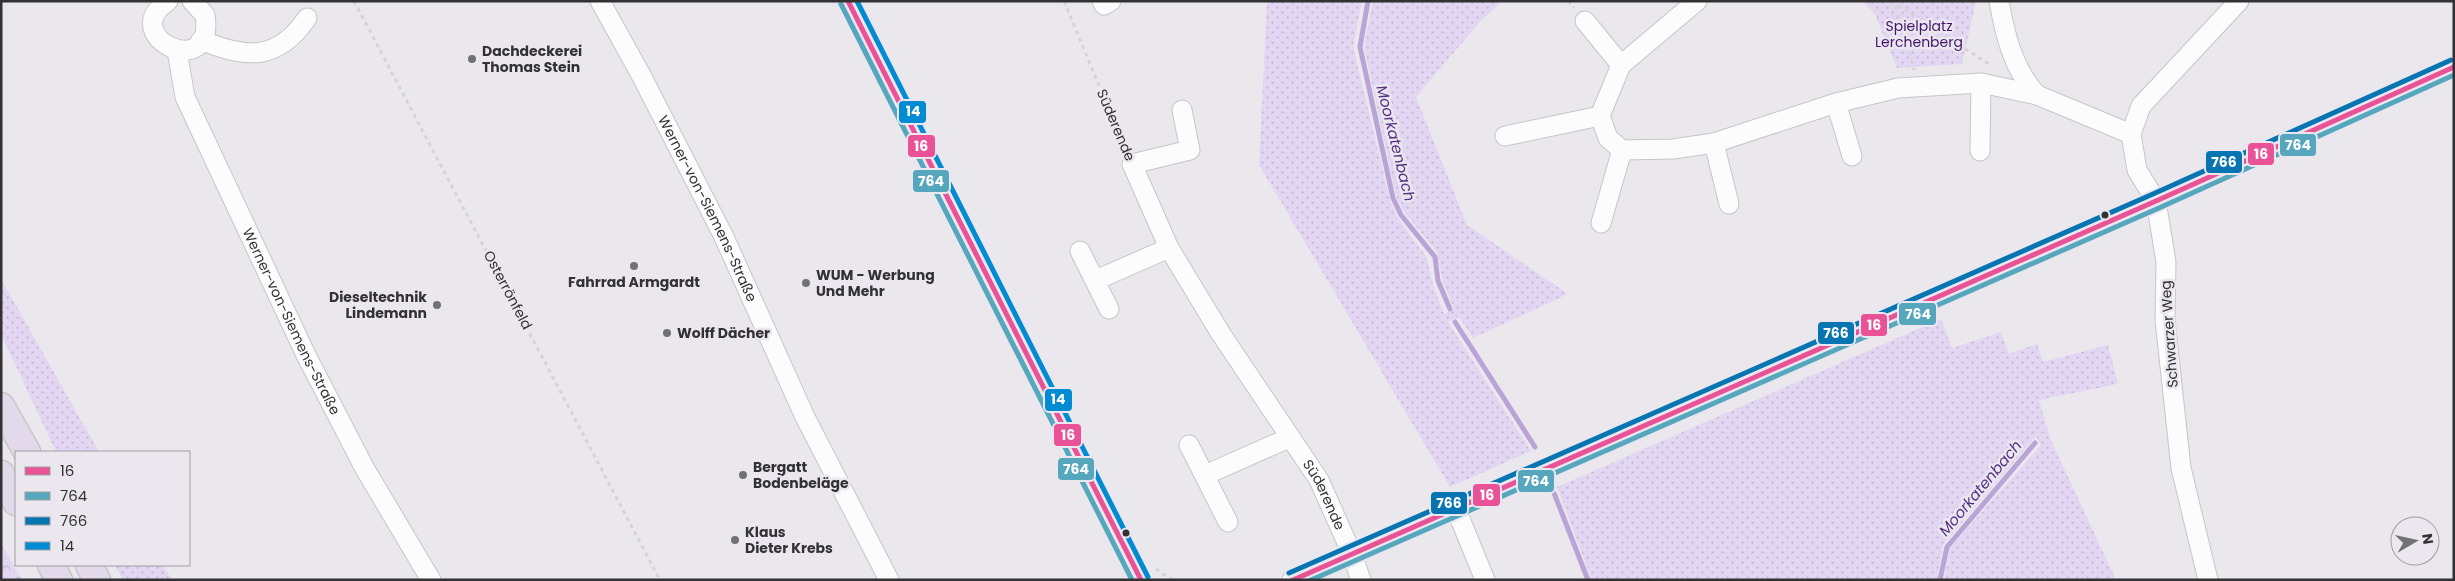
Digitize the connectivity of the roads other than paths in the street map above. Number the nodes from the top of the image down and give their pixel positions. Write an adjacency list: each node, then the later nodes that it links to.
1 (168, 1): 13 (street)
2 (192, 1): 12 (street)
3 (600, 1): 49 (street, Werner-von-Siemens-Straße)
4 (848, 1): 50 (street)
5 (1102, 1): 6 (street)
6 (1111, 1)
7 (1697, 1): 14 (street)
8 (1999, 1): 17 (street)
9 (2239, 1): 21 (street)
10 (307, 18): 12 (street)
11 (1585, 21): 14 (street)
12 (201, 40): 13 (street)
13 (176, 51): 48 (street, Werner-von-Siemens-Straße)
14 (1622, 65): 20 (street)
15 (2454, 67): 27 (street)
16 (1982, 83): 17 (street); 18 (street); 25 (street)
17 (2037, 95): 21 (street)
18 (1836, 103): 23 (street); 26 (street)
19 (1182, 110): 30 (street, Süderende)
20 (1600, 116): 22 (street); 24 (street)
21 (2131, 134): 27 (street)
22 (1505, 136)
23 (1714, 144): 24 (street); 28 (street)
24 (1622, 150): 29 (street)
25 (1980, 152)
26 (1852, 156)
27 (2156, 201): 41 (street); 54 (street, Schwarzer Weg)
28 (1729, 204)
29 (1601, 223)
30 (1170, 248): 32 (street); 35 (street, Süderende)
31 (1080, 251): 32 (street)
32 (1096, 280): 33 (street)
33 (1109, 309)
34 (1, 406): 37 (highway)
35 (1290, 438): 39 (street); 43 (street, Süderende)
36 (1189, 445): 39 (street)
37 (26, 451)
38 (1, 474): 40 (highway)
39 (1205, 475): 42 (street)
40 (15, 500)
41 (1456, 509): 43 (street); 53 (street)
42 (1228, 522)
43 (1352, 554): 51 (street); 52 (street, Süderende)
44 (52, 566): 46 (highway)
45 (90, 566): 47 (highway)
46 (59, 580)
47 (97, 580)
48 (431, 580)
49 (890, 580)
50 (1141, 580)
51 (1292, 580)
52 (1361, 580)
53 (1485, 580)
54 (2208, 580)

